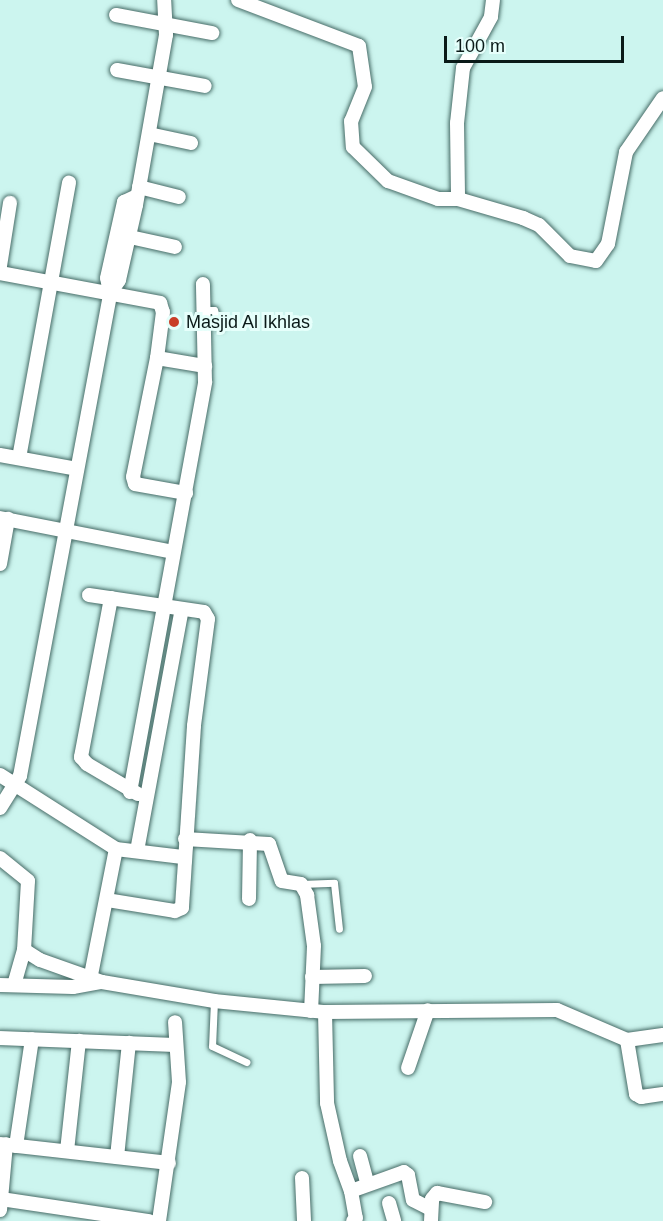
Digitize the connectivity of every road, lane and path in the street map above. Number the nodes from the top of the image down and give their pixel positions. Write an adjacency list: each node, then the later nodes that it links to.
1 (164, 0): 5 (street)
2 (238, 0): 16 (street)
3 (493, 0): 16 (street)
4 (116, 15): 5 (street)
5 (166, 25): 6 (street); 8 (street)
6 (212, 33)
7 (117, 70): 8 (street)
8 (159, 77): 9 (street); 11 (street)
9 (205, 86)
10 (663, 98): 16 (street)
11 (149, 134): 12 (street); 14 (street)
12 (191, 143)
13 (69, 182): 22 (street)
14 (138, 192): 15 (street); 18 (street); 24 (street)
15 (179, 196)
16 (458, 200)
17 (10, 203): 20 (street)
18 (129, 237): 19 (street); 24 (street)
19 (175, 247)
20 (0, 266)
21 (0, 273): 22 (street)
22 (52, 281): 24 (street); 30 (street)
23 (203, 284): 25 (street)
24 (110, 293): 27 (street); 31 (street)
25 (202, 310): 26 (lane); 28 (street)
26 (220, 327)
27 (157, 358): 28 (street); 32 (street)
28 (206, 366): 32 (street)
29 (0, 455): 30 (street)
30 (19, 458): 31 (street)
31 (77, 469): 34 (street)
32 (186, 493): 35 (street)
33 (4, 518): 34 (street); 36 (street)
34 (66, 530): 35 (street); 43 (street)
35 (173, 552): 39 (street)
36 (0, 564)
37 (89, 595): 38 (street)
38 (111, 598): 39 (street); 44 (street)
39 (163, 608): 40 (street); 41 (street); 44 (street)
40 (182, 609): 41 (street); 47 (street)
41 (178, 629): 45 (street)
42 (0, 776): 43 (street)
43 (15, 785): 46 (street); 49 (street)
44 (130, 792): 45 (street)
45 (146, 796): 50 (street)
46 (0, 808)
47 (185, 839): 48 (street); 51 (street)
48 (250, 840): 53 (street); 54 (street)
49 (116, 849): 50 (street); 55 (street)
50 (137, 851): 51 (street)
51 (183, 857): 55 (street)
52 (0, 858): 57 (street)
53 (301, 884): 56 (lane); 59 (street)
54 (249, 898)
55 (107, 900): 60 (street)
56 (339, 929)
57 (24, 950): 60 (street); 62 (street)
58 (365, 976): 59 (street)
59 (312, 977): 65 (street)
60 (97, 979): 62 (street); 63 (street)
61 (0, 985): 62 (street)
62 (14, 985)
63 (214, 1001): 65 (street); 75 (lane)
64 (428, 1010): 66 (street); 71 (street); 76 (street)
65 (311, 1011): 66 (street)
66 (325, 1012): 85 (street)
67 (175, 1022): 74 (street)
68 (663, 1035): 71 (street)
69 (0, 1038): 70 (street)
70 (32, 1039): 72 (street); 78 (street)
71 (627, 1040): 77 (street)
72 (79, 1041): 73 (street); 79 (street)
73 (129, 1043): 74 (street); 81 (street)
74 (174, 1045): 82 (street)
75 (247, 1062)
76 (408, 1068)
77 (663, 1094)
78 (8, 1145): 79 (street); 88 (street)
79 (67, 1151): 81 (street)
80 (360, 1156): 84 (street)
81 (117, 1157): 82 (street)
82 (169, 1163): 93 (street)
83 (302, 1178): 94 (street)
84 (367, 1183): 85 (street); 90 (street)
85 (351, 1191): 95 (street)
86 (485, 1202): 90 (street)
87 (389, 1203): 96 (street)
88 (0, 1204): 89 (street)
89 (65, 1214): 91 (street)
90 (431, 1215)
91 (125, 1218): 92 (street)
92 (149, 1221)
93 (159, 1221)
94 (304, 1221)
95 (353, 1221)
96 (394, 1221)

